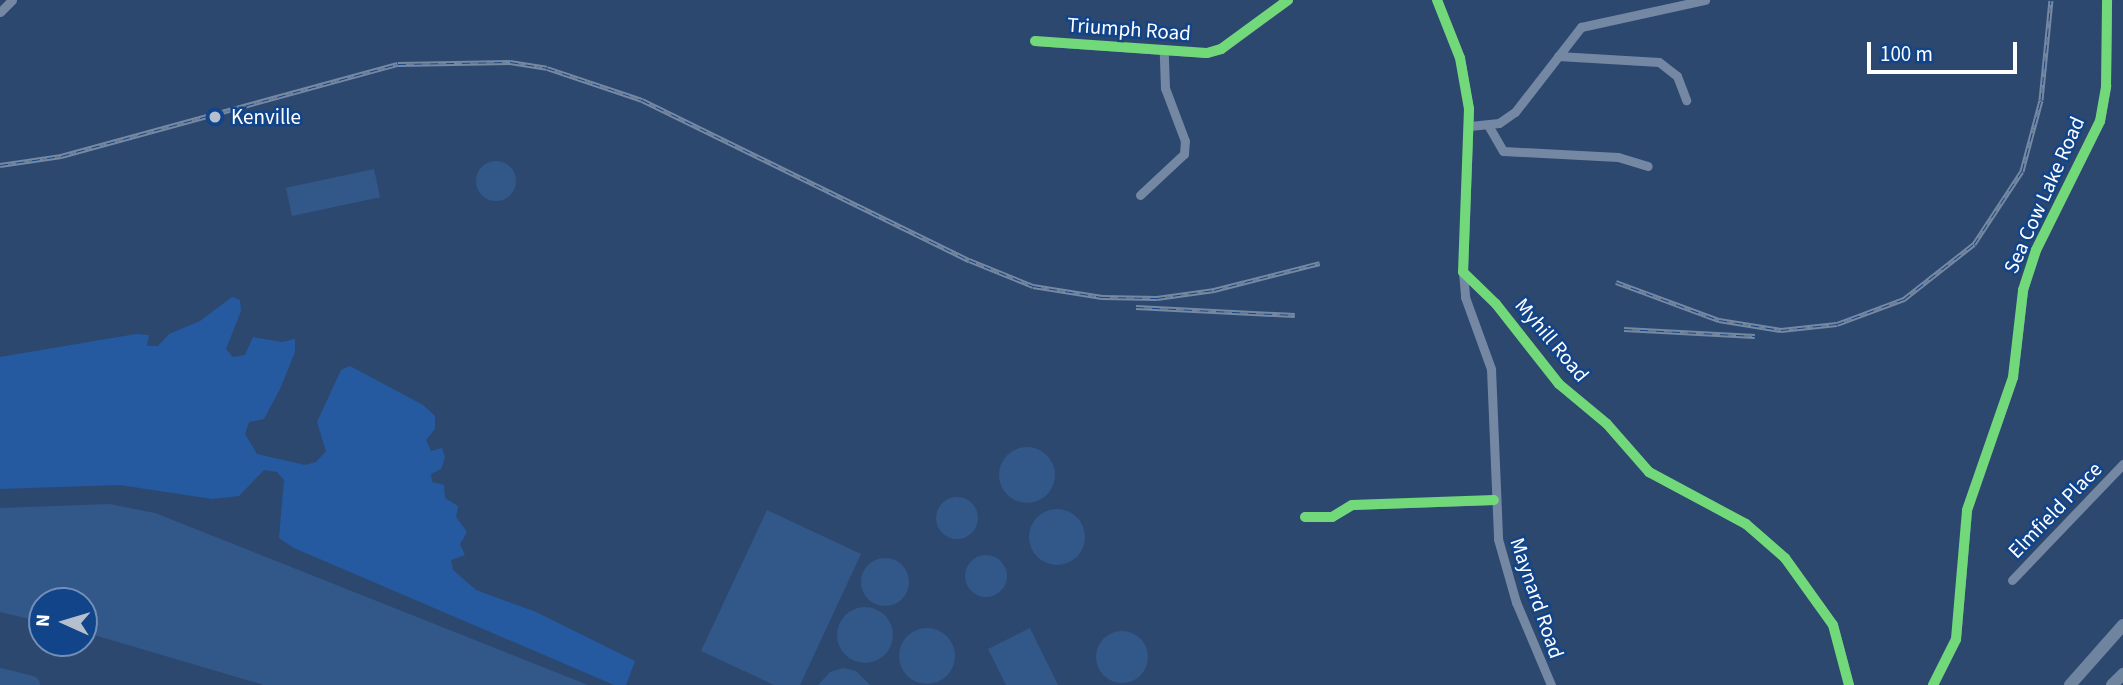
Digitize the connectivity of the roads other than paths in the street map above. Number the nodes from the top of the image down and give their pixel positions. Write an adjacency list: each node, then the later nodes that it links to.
1 (12, 0): 6 (street)
2 (1288, 0): 8 (street, Triumph Road)
3 (1437, 0): 12 (street)
4 (1705, 0): 9 (street)
5 (2107, 0): 24 (street, Sea Cow Lake Road)
6 (0, 12)
7 (1035, 41): 8 (street, Triumph Road)
8 (1164, 51): 14 (street)
9 (1558, 57): 10 (street); 11 (street)
10 (1686, 100)
11 (1488, 125): 12 (street); 13 (street)
12 (1470, 126): 15 (street)
13 (1647, 166)
14 (1140, 195)
15 (1463, 272): 17 (street, Maynard Road); 23 (street, Myhill Road)
16 (2123, 464): 19 (street, Elmfield Place)
17 (1494, 500): 18 (street); 22 (street, Maynard Road)
18 (1305, 517)
19 (2012, 580)
20 (2123, 625): 25 (main road)
21 (2123, 674): 26 (main road)
22 (1552, 685)
23 (1849, 685)
24 (1933, 685)
25 (2070, 685)
26 (2112, 685)

